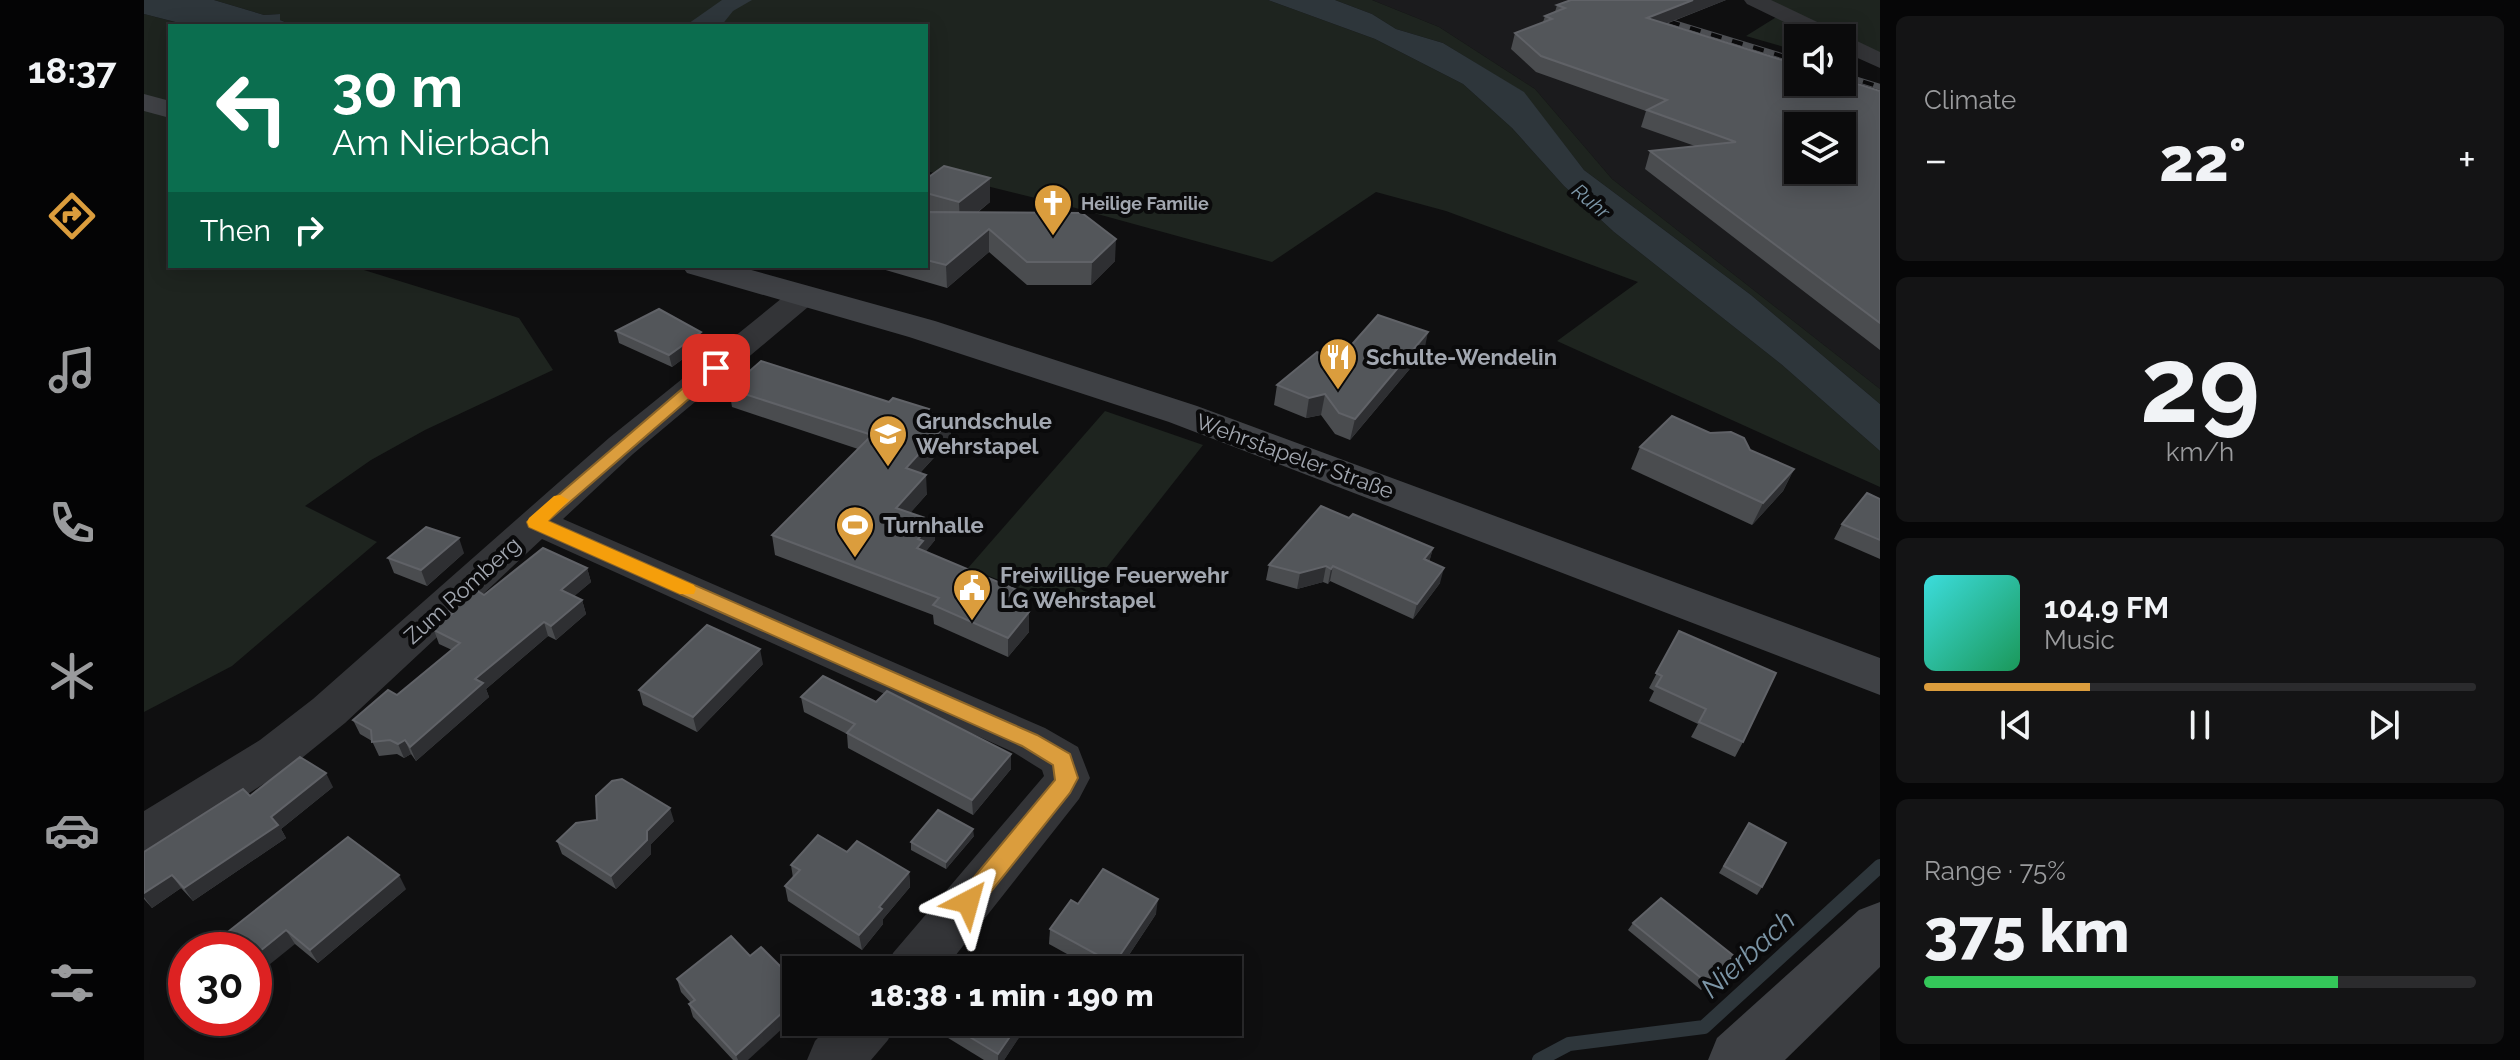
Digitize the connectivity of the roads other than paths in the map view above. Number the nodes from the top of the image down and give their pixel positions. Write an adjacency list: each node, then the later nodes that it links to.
1 (1754, 0): 2 (street)
2 (1805, 24)
3 (1856, 49): 4 (street)
4 (1880, 61)
5 (144, 102): 6 (main road)
6 (168, 109)
7 (706, 268): 8 (main road, Wehrstapeler Straße)
8 (803, 296): 9 (street, Zum Romberg); 10 (main road, Wehrstapeler Straße)
9 (536, 522): 11 (street, Zum Romberg); 13 (street)
10 (1880, 677)
11 (144, 835)
12 (1880, 928): 16 (main road)
13 (923, 956)
14 (856, 1036): 15 (street)
15 (835, 1060)
16 (1740, 1060)

